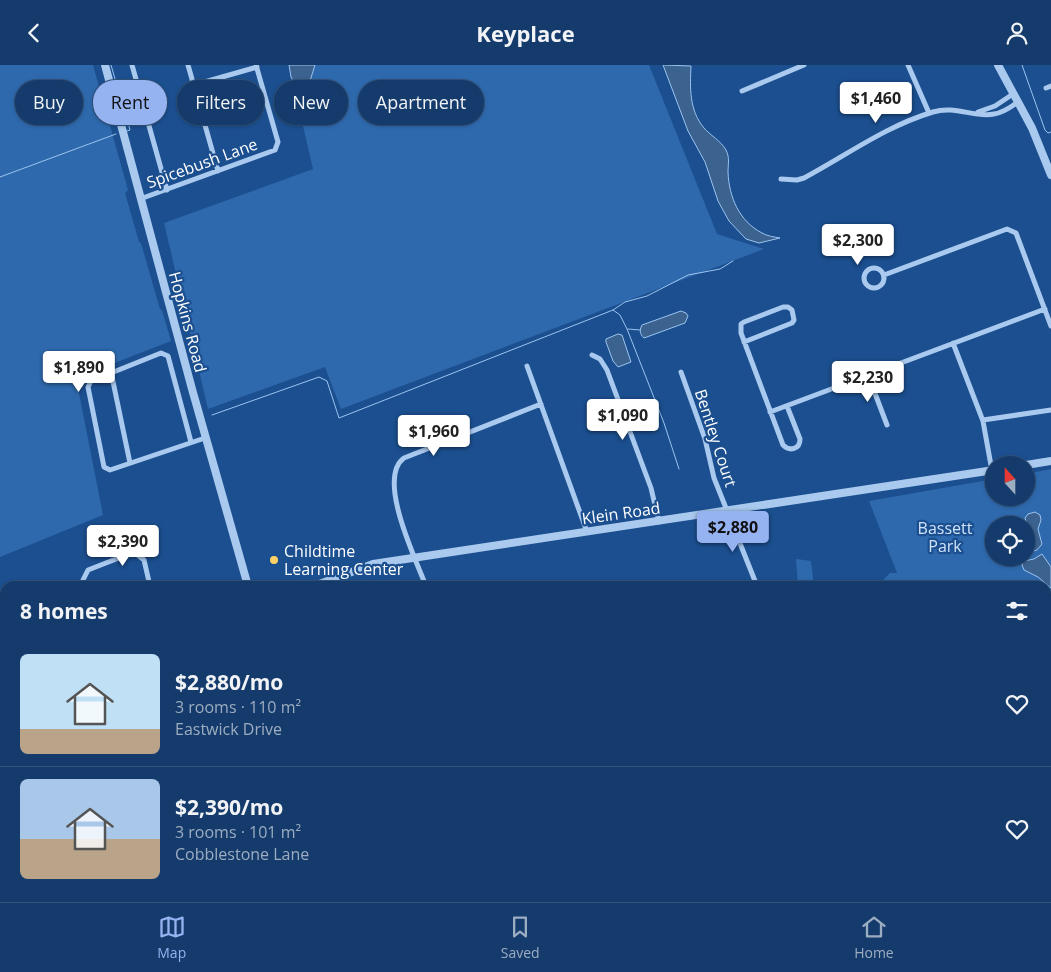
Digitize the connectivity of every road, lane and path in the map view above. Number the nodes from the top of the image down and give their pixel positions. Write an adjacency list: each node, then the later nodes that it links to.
1 (105, 65): 20 (street, Hopkins Road)
2 (132, 65): 19 (street)
3 (188, 65): 8 (street)
4 (804, 65): 10 (street)
5 (908, 65): 13 (street)
6 (998, 65): 11 (street)
7 (257, 66): 9 (street); 16 (street, Spicebush Lane)
8 (192, 80)
9 (211, 80)
10 (742, 91)
11 (1014, 94): 12 (street); 14 (street)
12 (1018, 102): 14 (street); 17 (street)
13 (929, 113): 14 (street); 18 (street)
14 (975, 113)
15 (205, 125): 16 (street)
16 (218, 171): 19 (street, Spicebush Lane)
17 (1051, 175)
18 (781, 179)
19 (168, 189): 20 (street, Spicebush Lane)
20 (140, 199): 37 (street, Hopkins Road)
21 (884, 275): 21 (street); 22 (street)
22 (1045, 309): 23 (street); 25 (street)
23 (1051, 326)
24 (744, 342): 24 (street); 34 (street)
25 (953, 343): 30 (street); 35 (street)
26 (592, 355): 45 (street)
27 (527, 365): 31 (street)
28 (681, 372): 44 (street, Bentley Court)
29 (111, 373): 38 (street); 41 (street); 41 (street)
30 (868, 375): 32 (street); 36 (street)
31 (541, 403): 46 (street); 47 (street)
32 (787, 405): 34 (street); 34 (street)
33 (1051, 410): 35 (street)
34 (770, 412)
35 (983, 419): 39 (street)
36 (887, 425)
37 (206, 438): 38 (street); 50 (street, Hopkins Road)
38 (191, 442): 41 (street)
39 (990, 456)
40 (1051, 461): 42 (street)
41 (130, 463)
42 (1035, 464)
43 (985, 471): 44 (street, Klein Road)
44 (727, 512): 45 (street, Klein Road); 53 (street, Bentley Court)
45 (659, 522): 46 (street, Klein Road)
46 (587, 532): 47 (street, Klein Road)
47 (415, 558): 51 (street, Klein Road); 52 (street)
48 (83, 581): 49 (street)
49 (149, 581)
50 (247, 581)
51 (327, 581)
52 (424, 581)
53 (755, 581)

